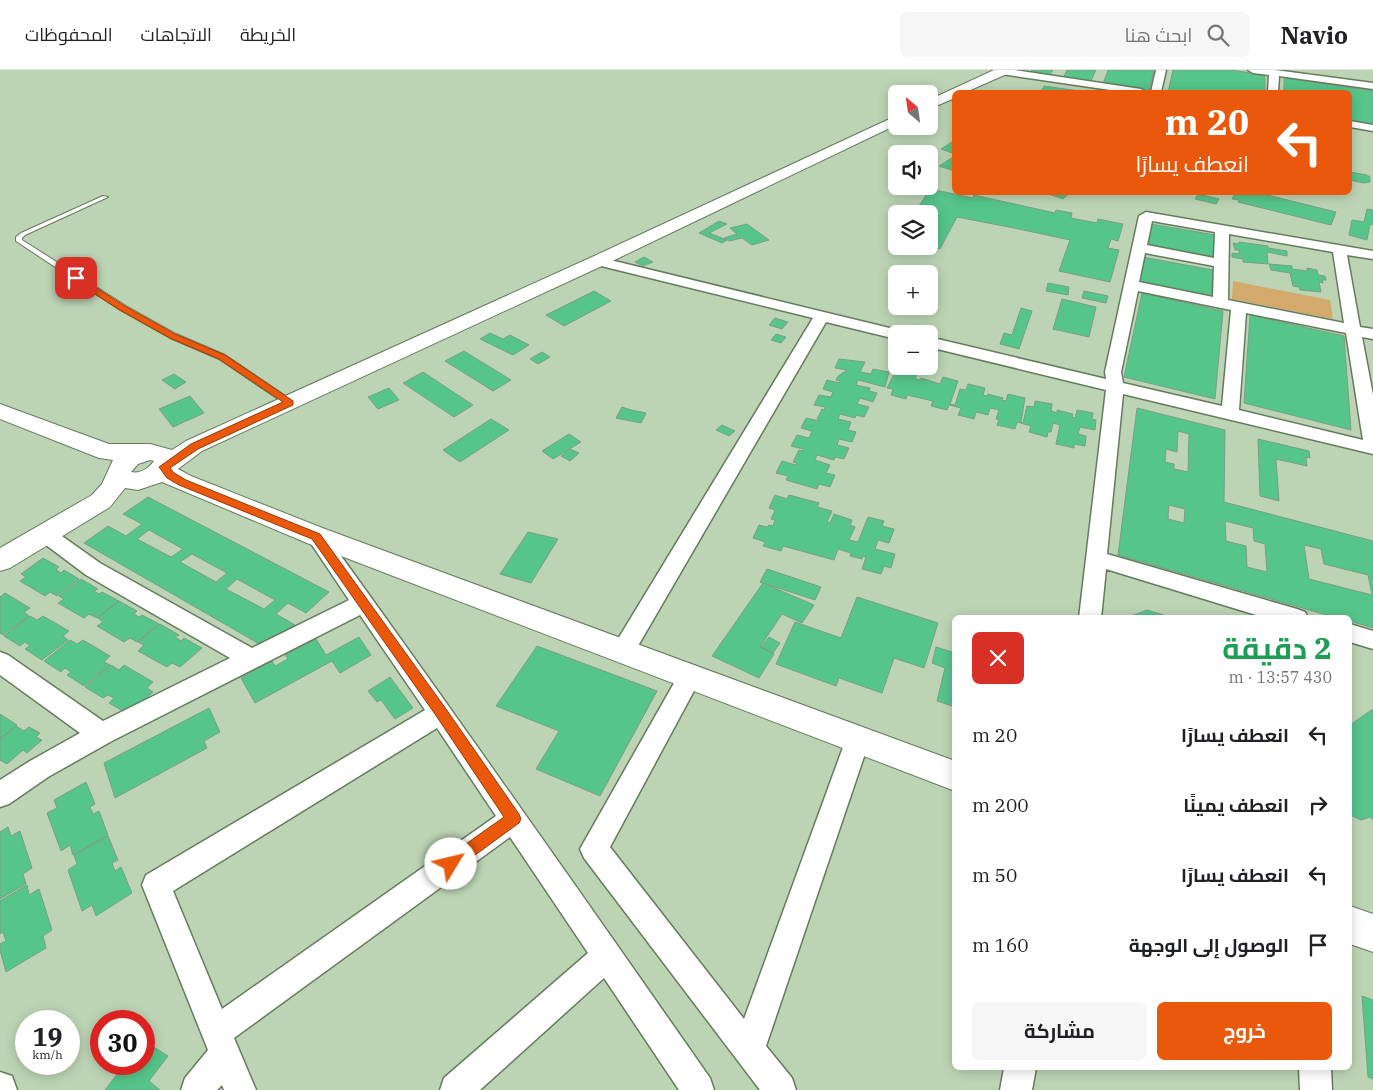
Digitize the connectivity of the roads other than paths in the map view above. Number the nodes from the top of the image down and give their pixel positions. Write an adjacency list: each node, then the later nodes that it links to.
1 (1060, 70): 6 (street)
2 (1161, 70): 10 (street)
3 (1253, 70): 5 (street)
4 (1002, 71): 6 (street); 8 (main road)
5 (1274, 73): 7 (street); 11 (street)
6 (1055, 80): 9 (street)
7 (1373, 86)
8 (961, 90)
9 (1132, 90)
10 (1156, 90)
11 (1273, 90)
12 (952, 94): 13 (main road)
13 (938, 101)
14 (888, 124): 22 (main road)
15 (1352, 124): 16 (street)
16 (1373, 128)
17 (105, 197): 34 (lane)
18 (1222, 229): 19 (street); 20 (street); 23 (street)
19 (1139, 248): 23 (street); 24 (street)
20 (1339, 249): 21 (street); 28 (street)
21 (1373, 255)
22 (598, 261): 27 (street); 34 (main road)
23 (1221, 263): 25 (street)
24 (1131, 285): 25 (street); 33 (street)
25 (1220, 303): 26 (street)
26 (1239, 307): 28 (street); 36 (street)
27 (822, 316): 29 (street); 49 (street)
28 (1353, 330): 30 (street); 32 (street)
29 (888, 332)
30 (1373, 334)
31 (938, 344): 33 (street)
32 (1367, 372): 37 (street)
33 (1115, 386): 36 (street); 42 (street)
34 (290, 403): 39 (main road)
35 (0, 411): 39 (main road)
36 (1230, 414): 38 (street)
37 (1373, 444)
38 (1373, 448)
39 (142, 468): 40 (main road); 41 (main road)
40 (45, 534): 43 (main road); 50 (street)
41 (316, 536): 44 (street); 49 (main road)
42 (1097, 559): 45 (street); 46 (street)
43 (0, 561)
44 (363, 603): 50 (street); 53 (street)
45 (1090, 615)
46 (1287, 615)
47 (1352, 634): 48 (street)
48 (1373, 640)
49 (623, 651): 52 (main road)
50 (251, 659): 54 (street)
51 (0, 662): 54 (street)
52 (690, 676): 55 (main road); 63 (street)
53 (442, 713): 58 (street); 62 (street)
54 (101, 734): 57 (street)
55 (858, 740): 56 (main road); 63 (street)
56 (952, 775)
57 (0, 795)
58 (514, 819): 61 (street); 62 (street)
59 (1352, 926): 60 (main road)
60 (1373, 933)
61 (607, 956): 68 (street); 69 (street)
62 (220, 1043): 66 (street); 67 (street)
63 (749, 1050): 70 (street)
64 (1020, 1070): 71 (street)
65 (1315, 1070): 72 (street)
66 (197, 1090)
67 (240, 1090)
68 (456, 1090)
69 (698, 1090)
70 (780, 1090)
71 (1016, 1090)
72 (1316, 1090)

